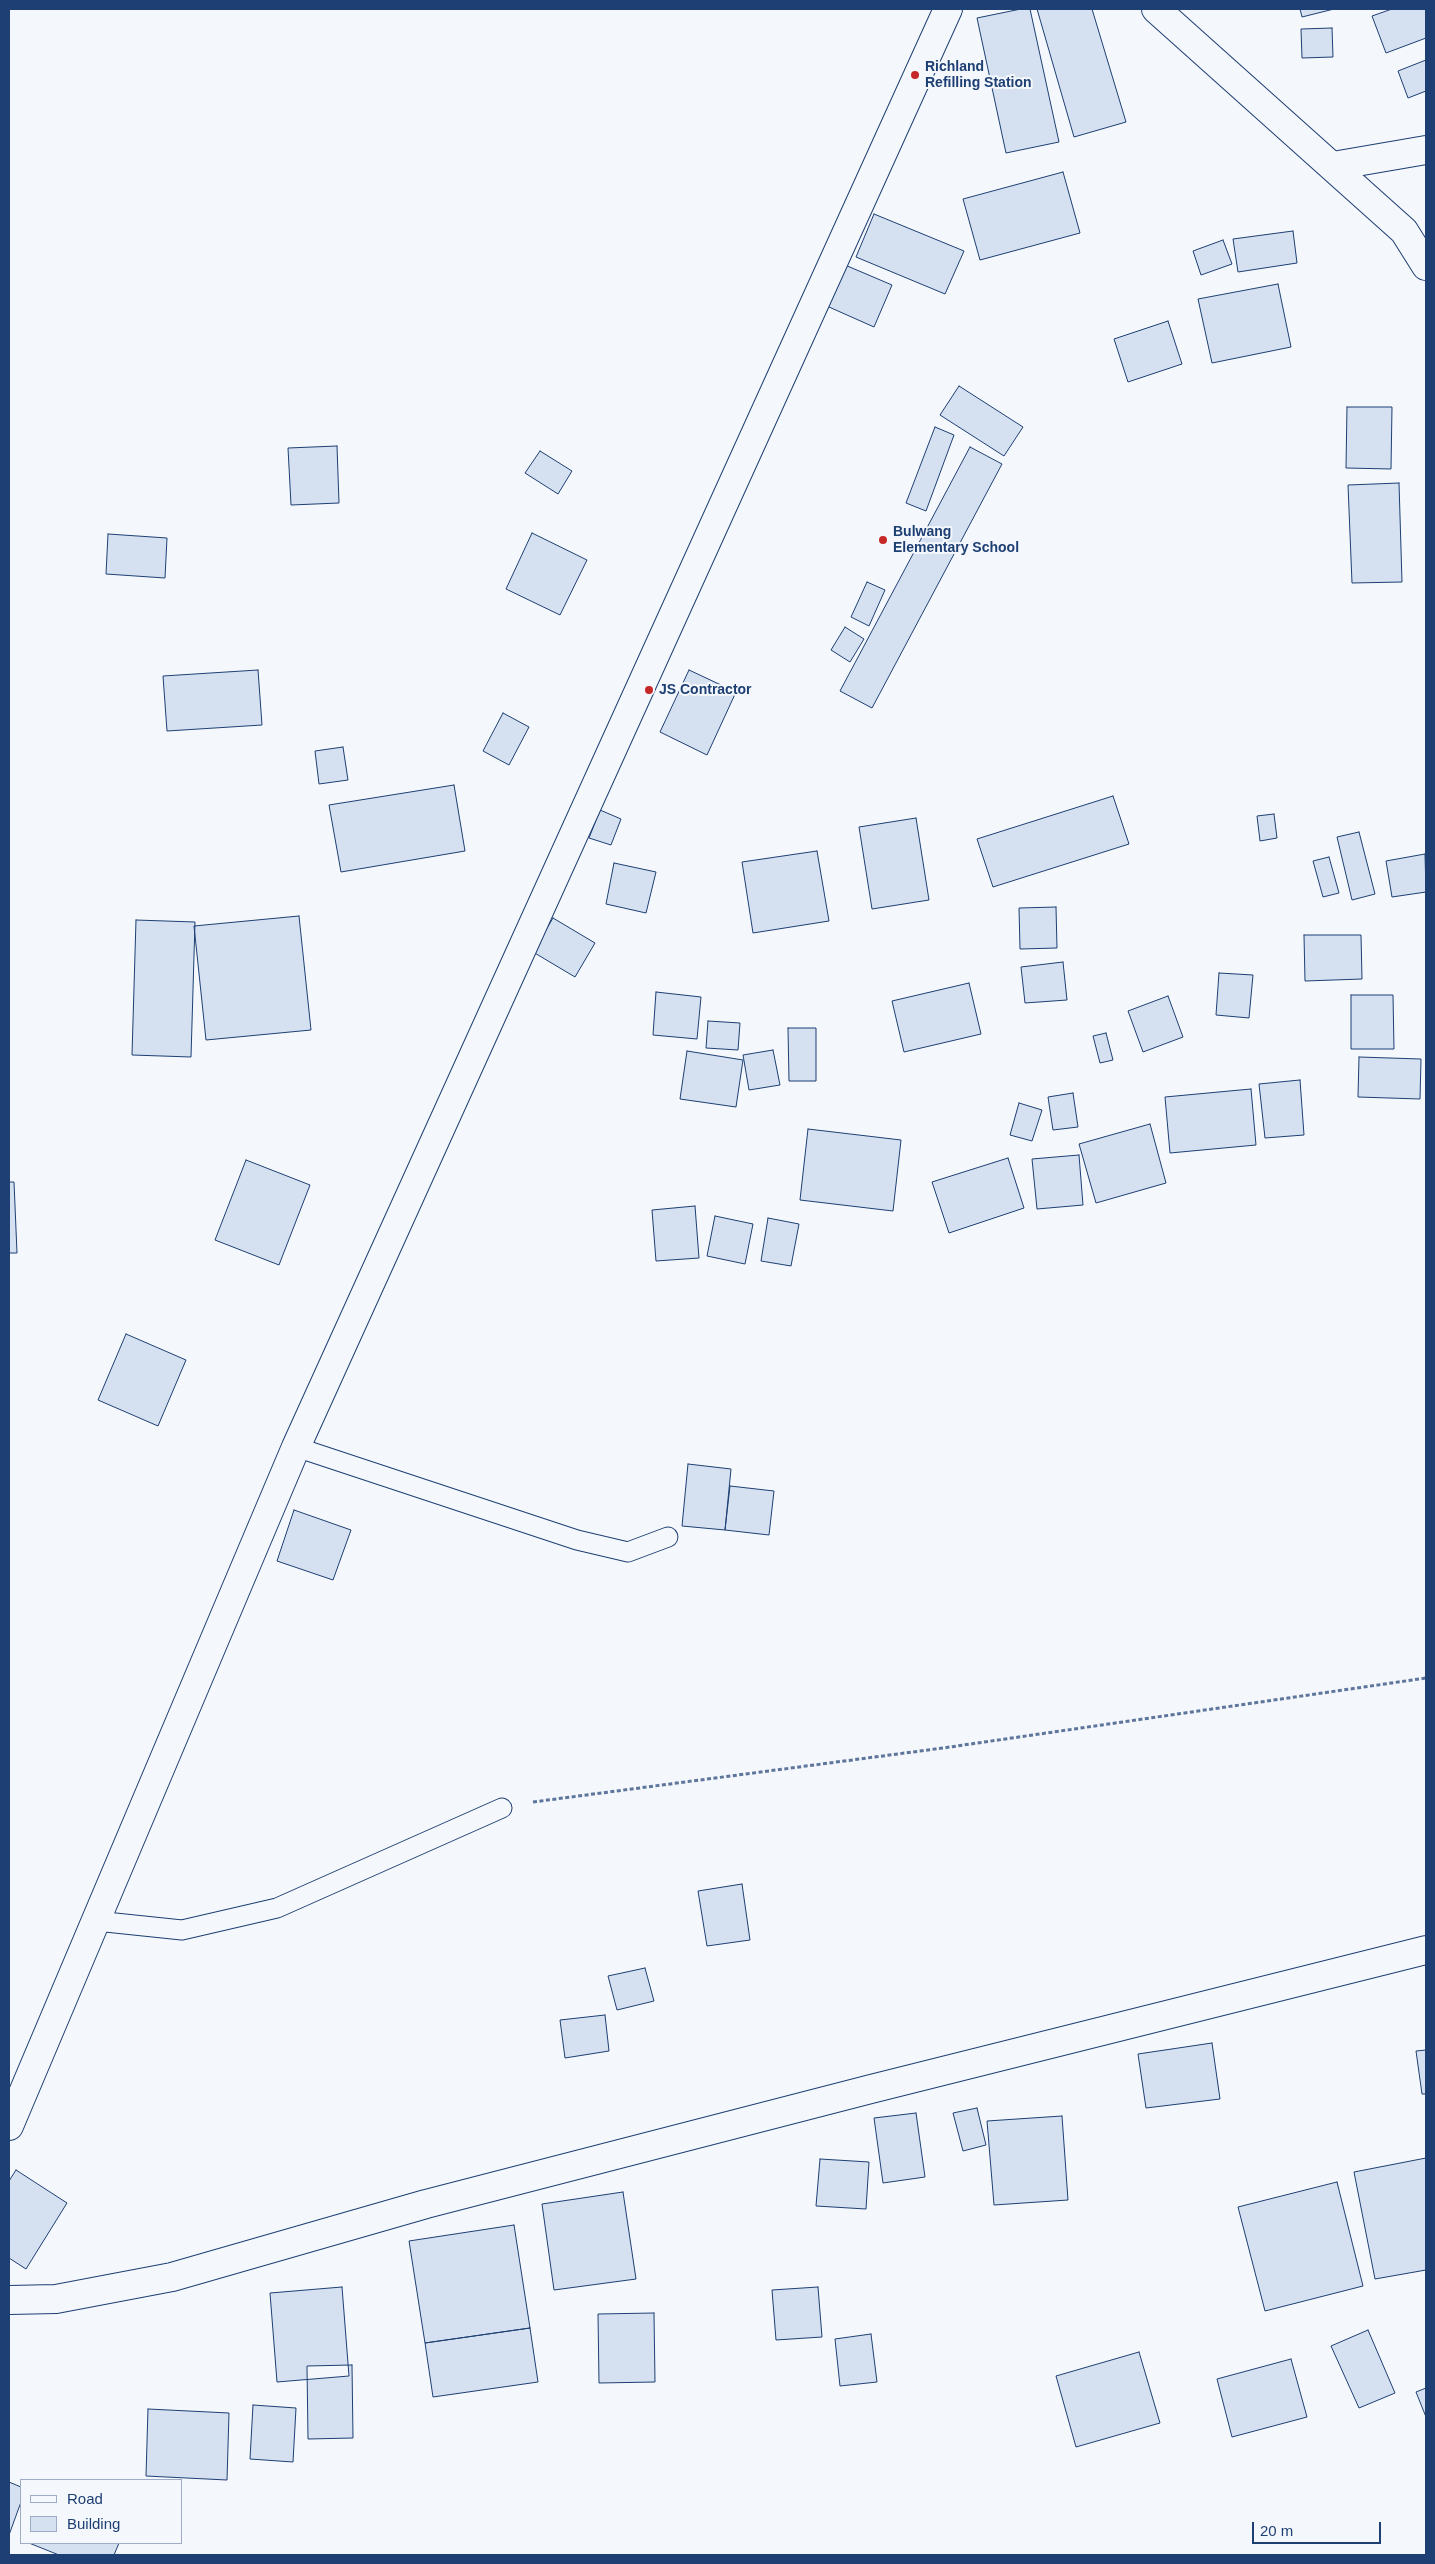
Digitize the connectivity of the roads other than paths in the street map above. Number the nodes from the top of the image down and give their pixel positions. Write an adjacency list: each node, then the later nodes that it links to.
1 (948, 9): 6 (street)
2 (1156, 9): 4 (street)
3 (1426, 150): 4 (street)
4 (1333, 166): 5 (street)
5 (1426, 266)
6 (296, 1447): 7 (lane); 9 (street)
7 (668, 1537)
8 (502, 1808): 9 (lane)
9 (96, 1921): 11 (street)
10 (1426, 1950): 12 (street)
11 (9, 2126)
12 (9, 2300)

